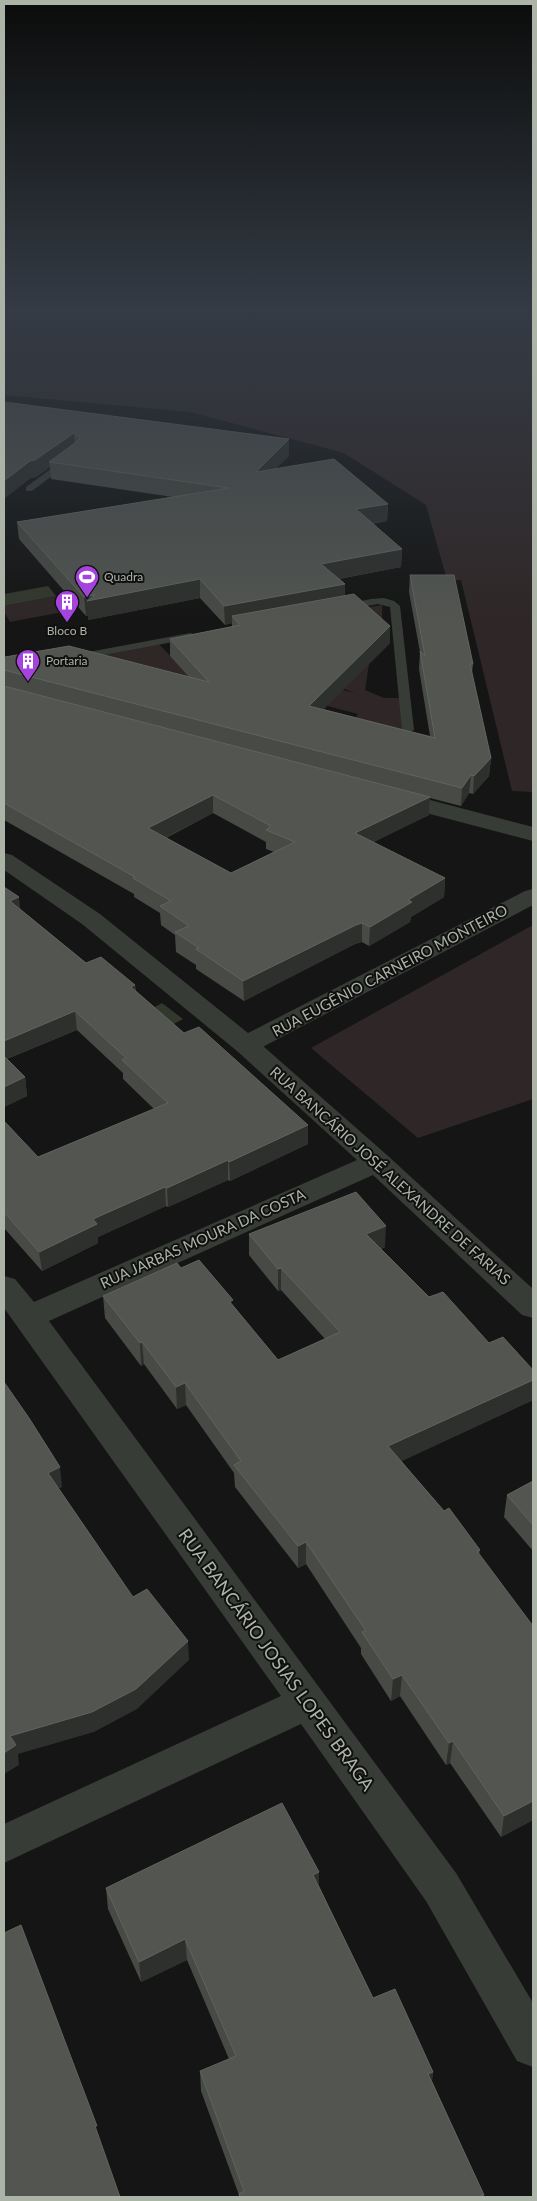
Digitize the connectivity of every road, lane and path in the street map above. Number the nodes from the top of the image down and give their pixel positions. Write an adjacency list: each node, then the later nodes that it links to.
1 (75, 454): 2 (lane)
2 (29, 489)
3 (332, 610): 6 (lane)
4 (205, 633): 5 (lane)
5 (68, 658)
6 (408, 730)
7 (370, 791): 8 (street)
8 (533, 834)
9 (4, 860): 11 (street, RUA BANCÁRIO JOSÉ ALEXANDRE DE FARIAS)
10 (533, 896): 11 (street, RUA EUGÊNIO CARNEIRO MONTEIRO)
11 (246, 1045): 12 (street, RUA BANCÁRIO JOSÉ ALEXANDRE DE FARIAS)
12 (377, 1162): 14 (street, RUA BANCÁRIO JOSÉ ALEXANDRE DE FARIAS); 15 (street, RUA JARBAS MOURA DA COSTA)
13 (4, 1287): 15 (street, RUA BANCÁRIO JOSIAS LOPES BRAGA)
14 (533, 1307)
15 (29, 1316): 16 (street, RUA BANCÁRIO JOSIAS LOPES BRAGA)
16 (306, 1703): 17 (street); 18 (street, RUA BANCÁRIO JOSIAS LOPES BRAGA)
17 (4, 1844)
18 (533, 2045)

